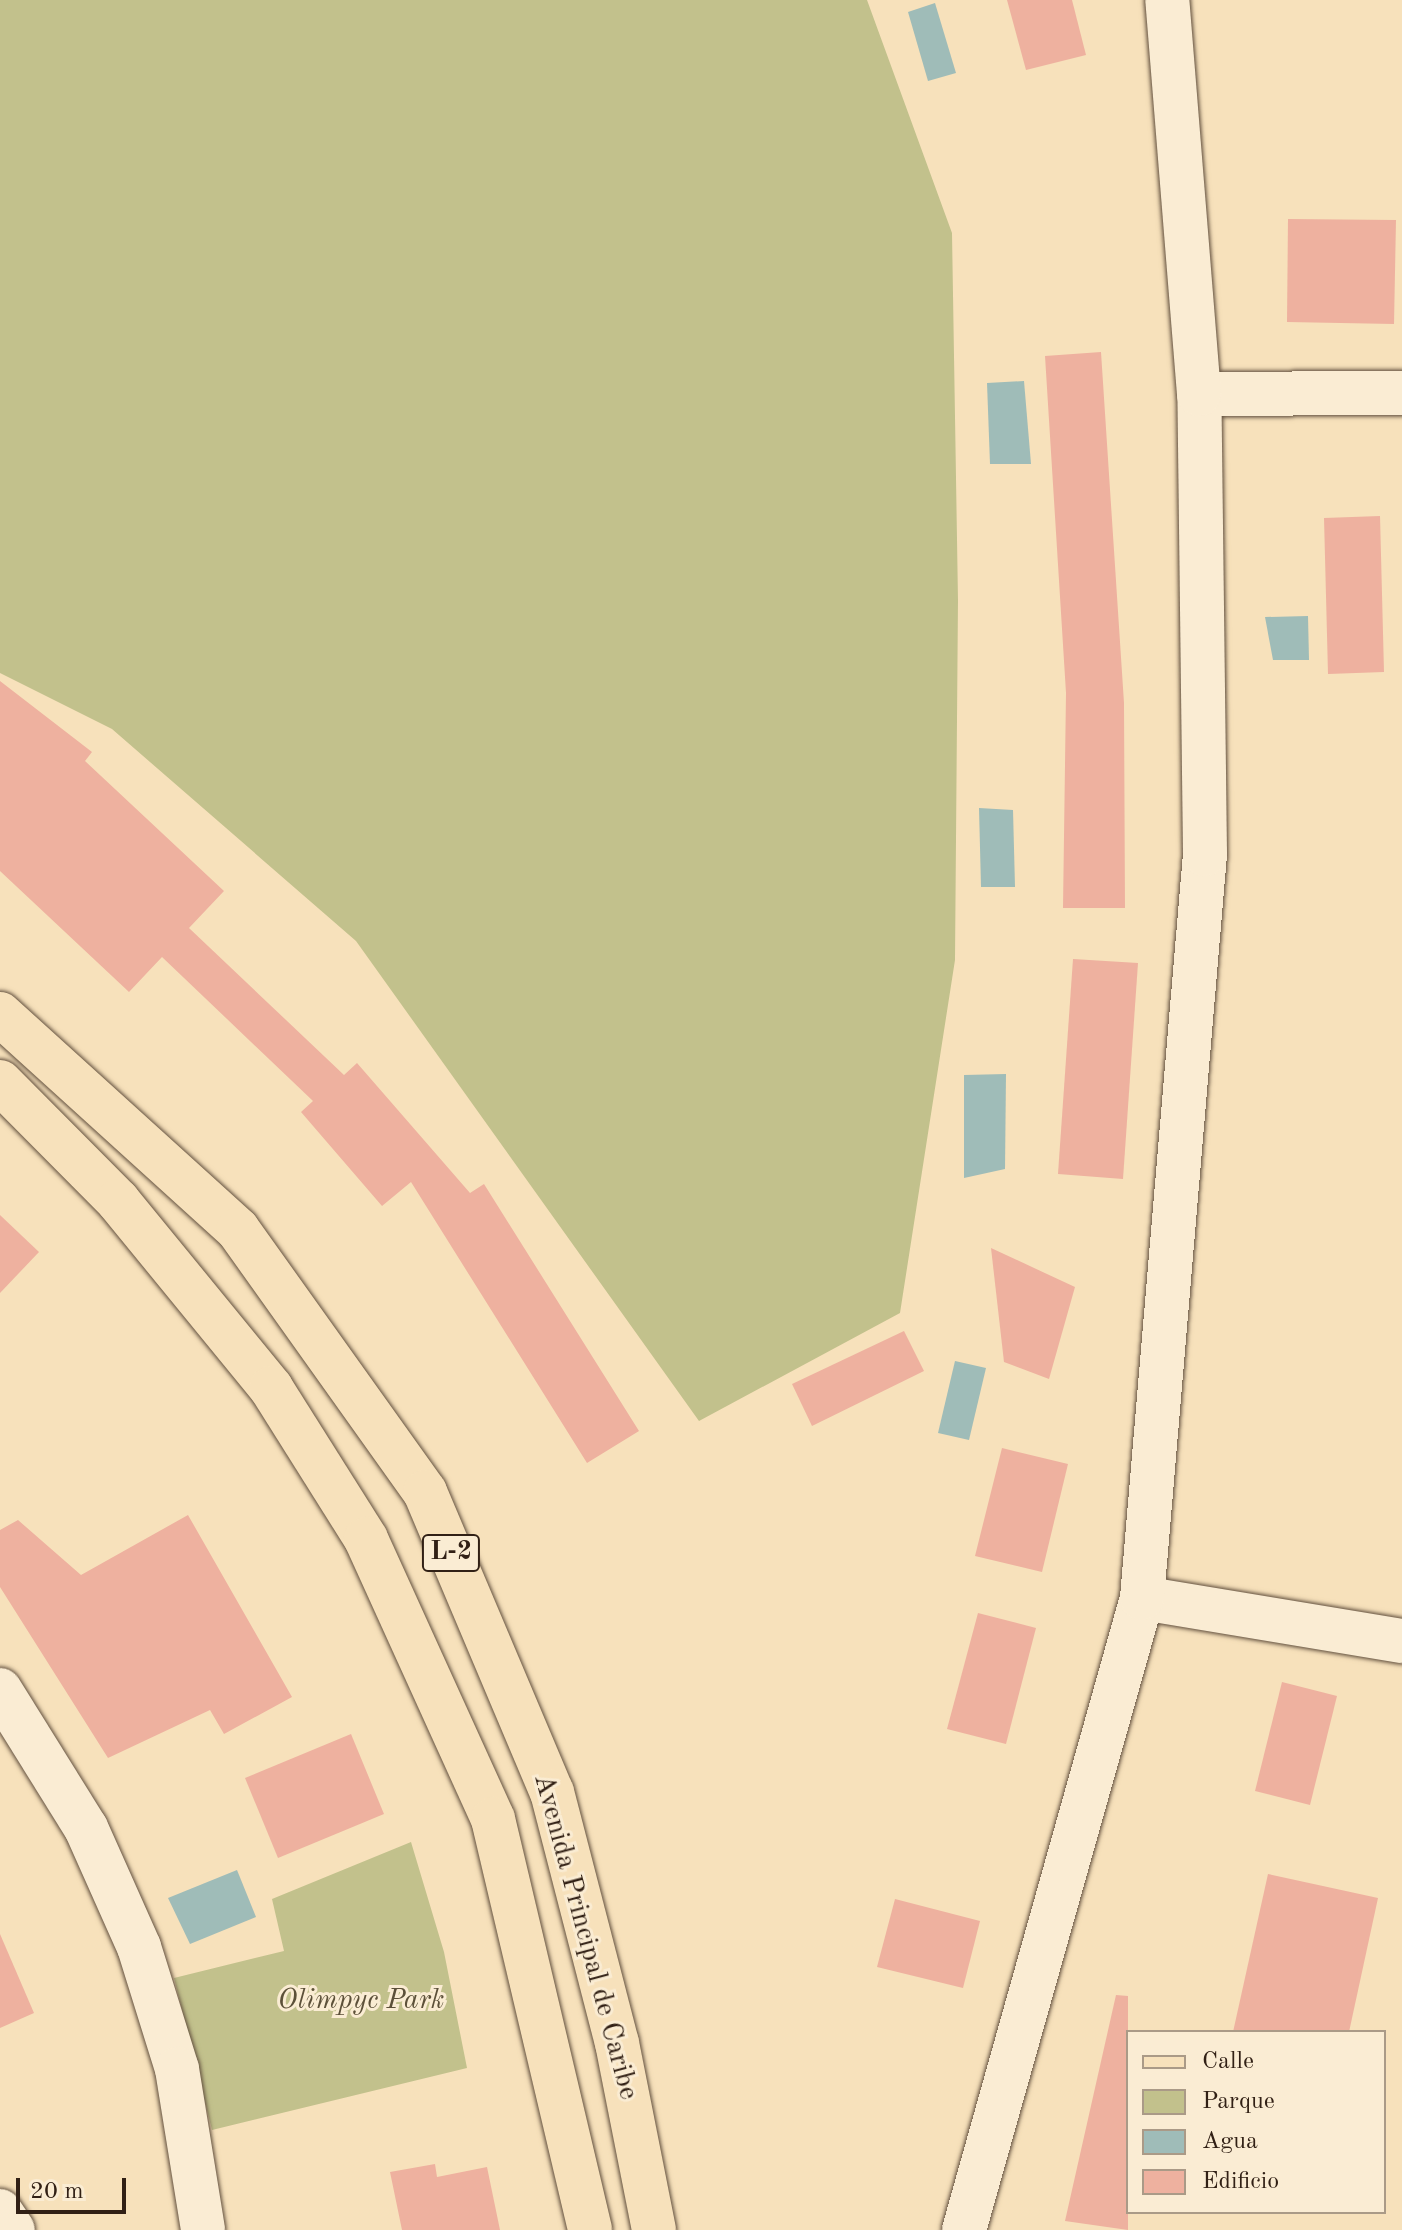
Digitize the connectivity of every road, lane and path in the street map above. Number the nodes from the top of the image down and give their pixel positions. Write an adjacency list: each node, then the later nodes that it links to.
1 (1167, 0): 3 (street)
2 (1402, 393): 3 (street)
3 (1199, 394): 6 (street)
4 (0, 1014): 13 (main road, Avenida Principal de Caribe / L-2)
5 (0, 1082): 12 (main road, Avenida Principal de Caribe / L-2)
6 (1142, 1598): 7 (street); 14 (street)
7 (1402, 1641)
8 (0, 1690): 11 (street)
9 (0, 2211): 10 (street)
10 (13, 2230)
11 (203, 2230)
12 (590, 2230)
13 (654, 2230)
14 (964, 2230)

